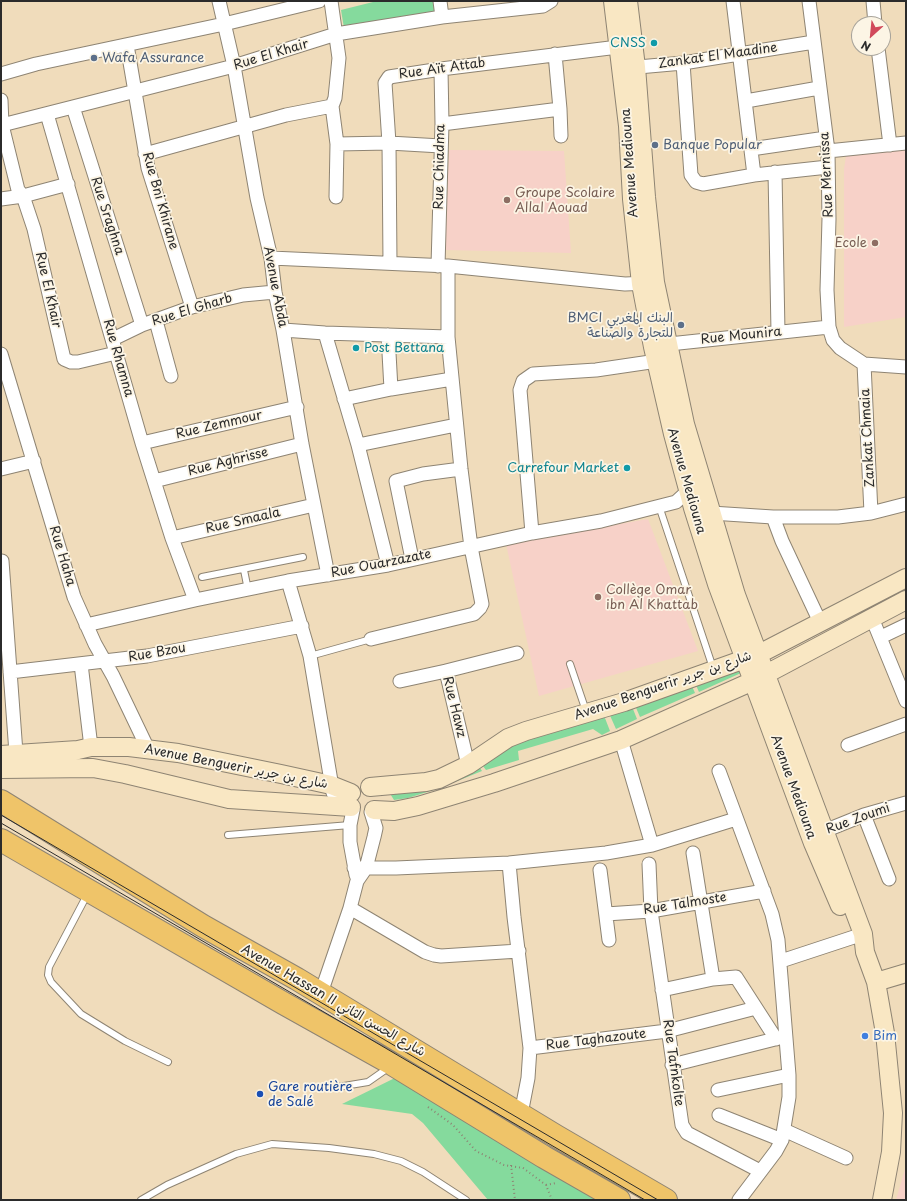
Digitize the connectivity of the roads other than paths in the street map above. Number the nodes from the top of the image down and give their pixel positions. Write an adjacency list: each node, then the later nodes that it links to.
1 (220, 1): 13 (street, Avenue Abda)
2 (319, 1): 13 (street)
3 (331, 1): 14 (street)
4 (440, 1): 12 (street)
5 (613, 1): 17 (main road, Avenue Mediouna)
6 (628, 1): 17 (main road, Avenue Mediouna)
7 (733, 1): 19 (street)
8 (810, 1): 15 (street, Rue Mernissa)
9 (873, 1): 11 (street)
10 (547, 4): 12 (street, Rue El Khair)
11 (874, 16)
12 (442, 17): 14 (street, Rue El Khair)
13 (224, 24): 16 (street); 22 (street, Avenue Abda)
14 (336, 34): 22 (street, Rue El Khair); 30 (street)
15 (814, 42): 19 (street, Zankat El Maadine); 26 (street, Rue Mernissa)
16 (127, 45): 25 (street); 27 (street, Rue Bni Khirane)
17 (626, 46): 18 (street, Rue Aït Attab); 23 (main road, Avenue Mediouna)
18 (555, 54): 24 (street, Rue Aït Attab); 32 (street)
19 (740, 54): 21 (street, Zankat El Maadine); 29 (street)
20 (879, 56): 42 (street)
21 (683, 63): 23 (street, Zankat El Maadine); 49 (street)
22 (234, 66): 27 (street, Rue El Khair); 36 (street, Avenue Abda)
23 (629, 67): 57 (main road, Avenue Mediouna)
24 (441, 69): 35 (street, Rue Chiadma); 39 (street, Rue Aït Attab)
25 (1, 74)
26 (819, 88): 29 (street); 38 (street, Rue Mernissa)
27 (135, 91): 31 (street, Rue El Khair); 46 (street, Rue Bni Khirane)
28 (1, 100): 34 (street, Rue El Khair)
29 (746, 101): 44 (street)
30 (332, 106): 36 (street); 41 (street)
31 (73, 107): 33 (street, Rue El Khair); 61 (street, Rue Sraghna)
32 (560, 110): 35 (street); 37 (street)
33 (47, 114): 34 (street, Rue El Khair); 50 (street, Rue Rhamna)
34 (2, 124): 51 (street, Rue El Khair)
35 (442, 124): 43 (street, Rue Chiadma)
36 (245, 127): 46 (street); 54 (street, Avenue Abda)
37 (561, 136)
38 (826, 138): 44 (street); 45 (street, Rue Mernissa)
39 (389, 143): 41 (street); 43 (street); 55 (street, Rue Aït Attab)
40 (906, 143): 42 (street)
41 (337, 144): 52 (street)
42 (890, 145): 45 (street)
43 (441, 146): 56 (street, Rue Chiadma)
44 (751, 149): 49 (street)
45 (828, 151): 47 (street, Rue Mernissa)
46 (145, 154): 59 (street, Rue Bni Khirane)
47 (828, 167): 48 (street); 62 (street, Rue Mernissa)
48 (775, 172): 49 (street); 64 (street)
49 (754, 175)
50 (68, 184): 51 (street); 68 (street, Rue Rhamna)
51 (23, 196): 53 (street); 70 (street, Rue El Khair)
52 (336, 197)
53 (1, 199)
54 (271, 258): 55 (street); 58 (street, Avenue Abda)
55 (390, 263): 56 (street)
56 (443, 266): 57 (street); 67 (street, Rue Chiadma)
57 (648, 283): 69 (main road, Avenue Mediouna)
58 (275, 292): 59 (street, Rue El Gharb); 63 (street, Avenue Abda)
59 (192, 307): 60 (street, Rue El Gharb)
60 (156, 321): 61 (street, Rue El Gharb); 74 (street)
61 (142, 325): 68 (street, Rue El Gharb)
62 (829, 328): 64 (street, Rue Mounira); 72 (street, Rue Mernissa)
63 (284, 330): 65 (street); 78 (street, Avenue Abda)
64 (778, 332): 69 (street, Rue Mounira)
65 (325, 333): 66 (street); 77 (street)
66 (388, 335): 67 (street); 76 (street)
67 (448, 337): 75 (street, Rue Chiadma)
68 (113, 339): 70 (street, Rue Rhamna)
69 (659, 351): 87 (main road, Avenue Mediouna); 93 (street, Rue Mounira)
70 (116, 353): 80 (street, Rue Rhamna)
71 (1, 354): 83 (street, Rue Haha)
72 (864, 364): 73 (street); 91 (street, Zankat Chmaia)
73 (906, 366)
74 (171, 376)
75 (452, 379): 76 (street); 79 (street, Rue Chiadma)
76 (391, 388): 77 (street)
77 (344, 399): 82 (street)
78 (297, 407): 80 (street, Rue Zemmour); 81 (street, Avenue Abda)
79 (456, 425): 82 (street); 85 (street, Rue Chiadma)
80 (142, 443): 86 (street, Rue Rhamna)
81 (302, 444): 86 (street, Rue Aghrisse); 89 (street, Avenue Abda)
82 (358, 445): 99 (street)
83 (34, 461): 84 (street); 111 (street, Rue Haha)
84 (1, 469)
85 (461, 469): 95 (street, Rue Chiadma); 97 (street)
86 (154, 481): 94 (street, Rue Rhamna)
87 (697, 501): 90 (street, Rue Ouarzazate); 92 (street, Rue Ouarzazate); 116 (main road, Avenue Mediouna)
88 (906, 504): 91 (street, Rue Ouarzazate)
89 (314, 506): 94 (street, Rue Smaala); 101 (street, Avenue Abda)
90 (659, 506): 93 (street, Rue Ouarzazate); 121 (lane)
91 (871, 513): 92 (street, Rue Ouarzazate)
92 (773, 517): 109 (street)
93 (532, 533): 95 (street, Rue Ouarzazate)
94 (172, 538): 106 (street, Rue Rhamna)
95 (471, 547): 97 (street, Rue Ouarzazate); 114 (street, Rue Chiadma)
96 (303, 557): 100 (lane)
97 (412, 559): 99 (street, Rue Ouarzazate)
98 (2, 561): 123 (street)
99 (388, 565): 101 (street, Rue Ouarzazate)
100 (244, 570): 102 (lane); 105 (lane)
101 (328, 575): 104 (street, Rue Ouarzazate)
102 (202, 577)
103 (906, 578): 109 (main road, Avenue Benguerir شارع بن جرير)
104 (288, 581): 105 (street, Rue Ouarzazate); 112 (street)
105 (248, 590): 106 (street, Rue Ouarzazate)
106 (195, 600): 111 (street, Rue Ouarzazate)
107 (906, 600): 108 (main road, Avenue Benguerir شارع بن جرير)
108 (872, 618): 113 (street); 124 (main road, Avenue Benguerir شارع بن جرير)
109 (820, 622): 116 (main road, Avenue Benguerir شارع بن جرير)
110 (906, 624): 113 (street)
111 (86, 625): 118 (street, Rue Haha)
112 (302, 626): 117 (street); 118 (street, Rue Bzou)
113 (881, 637): 126 (street)
114 (371, 639): 117 (lane)
115 (516, 653): 122 (street)
116 (752, 655): 121 (main road, Avenue Benguerir شارع بن جرير); 124 (main road, Avenue Mediouna)
117 (310, 656): 137 (street)
118 (103, 660): 119 (street, Rue Bzou); 132 (street, Rue Haha)
119 (81, 664): 123 (street, Rue Bzou); 131 (street)
120 (570, 664): 127 (lane)
121 (713, 669): 127 (main road, Avenue Benguerir شارع بن جرير)
122 (446, 671): 125 (street, Rue Hawz); 134 (street, Rue Hawz)
123 (10, 672): 133 (street)
124 (759, 678): 129 (main road, Avenue Benguerir شارع بن جرير); 145 (main road, Avenue Mediouna)
125 (400, 681)
126 (906, 700)
127 (587, 712): 134 (main road, Avenue Benguerir شارع بن جرير)
128 (906, 724): 130 (street)
129 (621, 740): 142 (main road, Avenue Benguerir شارع بن جرير); 148 (street)
130 (848, 745)
131 (91, 747): 132 (main road, Avenue Benguerir شارع بن جرير); 133 (main road, Avenue Benguerir شارع بن جرير)
132 (148, 749): 137 (main road, Avenue Benguerir شارع بن جرير)
133 (8, 754)
134 (468, 765): 138 (main road, Avenue Benguerir شارع بن جرير)
135 (1, 770): 141 (main road, Avenue Benguerir شارع بن جرير)
136 (720, 771): 144 (street)
137 (331, 785): 141 (main road, Avenue Benguerir شارع بن جرير)
138 (370, 787): 141 (main road); 142 (main road)
139 (1, 802): 169 (highway, Avenue Hassan II شارع الحسن الثاني)
140 (906, 803): 143 (street, Rue Zoumi)
141 (348, 808): 142 (main road); 146 (lane); 152 (street)
142 (373, 811): 152 (street)
143 (864, 815): 145 (street, Rue Zoumi); 154 (street)
144 (736, 819): 148 (street); 156 (street)
145 (817, 834): 161 (main road, Avenue Mediouna)
146 (228, 835)
147 (1, 840): 155 (highway, Avenue Hassan II شارع الحسن الثاني)
148 (652, 845): 150 (street)
149 (694, 853): 157 (street)
150 (510, 863): 152 (street); 163 (street)
151 (649, 864): 159 (street, Rue Tafnkolte)
152 (360, 868): 158 (street)
153 (600, 870): 160 (street)
154 (889, 879)
155 (90, 890): 174 (lane); 175 (highway, Avenue Hassan II شارع الحسن الثاني)
156 (764, 891): 157 (street, Rue Talmoste); 164 (street)
157 (700, 902): 159 (street, Rue Talmoste); 166 (street)
158 (350, 908): 163 (street); 169 (street)
159 (650, 911): 160 (street, Rue Talmoste); 168 (street, Rue Tafnkolte)
160 (606, 914): 162 (street)
161 (858, 936): 164 (street); 167 (main road, Avenue Mediouna)
162 (609, 940)
163 (519, 951): 173 (street)
164 (781, 961): 172 (street)
165 (906, 973): 167 (main road)
166 (714, 979): 168 (street); 170 (street)
167 (876, 982): 185 (main road)
168 (662, 990): 171 (street, Rue Tafnkolte)
169 (321, 993): 180 (highway, Avenue Hassan II شارع الحسن الثاني)
170 (756, 1008): 171 (street, Rue Taghazoute); 172 (street)
171 (667, 1031): 173 (street, Rue Taghazoute); 176 (street, Rue Tafnkolte)
172 (780, 1037): 176 (street); 177 (street)
173 (530, 1048): 180 (street)
174 (168, 1062)
175 (392, 1064): 178 (lane); 188 (highway, Avenue Hassan II شارع الحسن الثاني)
176 (672, 1065): 184 (street, Rue Tafnkolte)
177 (789, 1075): 179 (street); 182 (street)
178 (338, 1087)
179 (718, 1090)
180 (521, 1114): 189 (highway, Avenue Hassan II شارع الحسن الثاني)
181 (719, 1115): 182 (street)
182 (783, 1135): 183 (street); 184 (street)
183 (846, 1158)
184 (760, 1171): 190 (street)
185 (879, 1196)
186 (141, 1200): 187 (lane)
187 (466, 1200)
188 (619, 1200)
189 (666, 1200)
190 (739, 1200)

